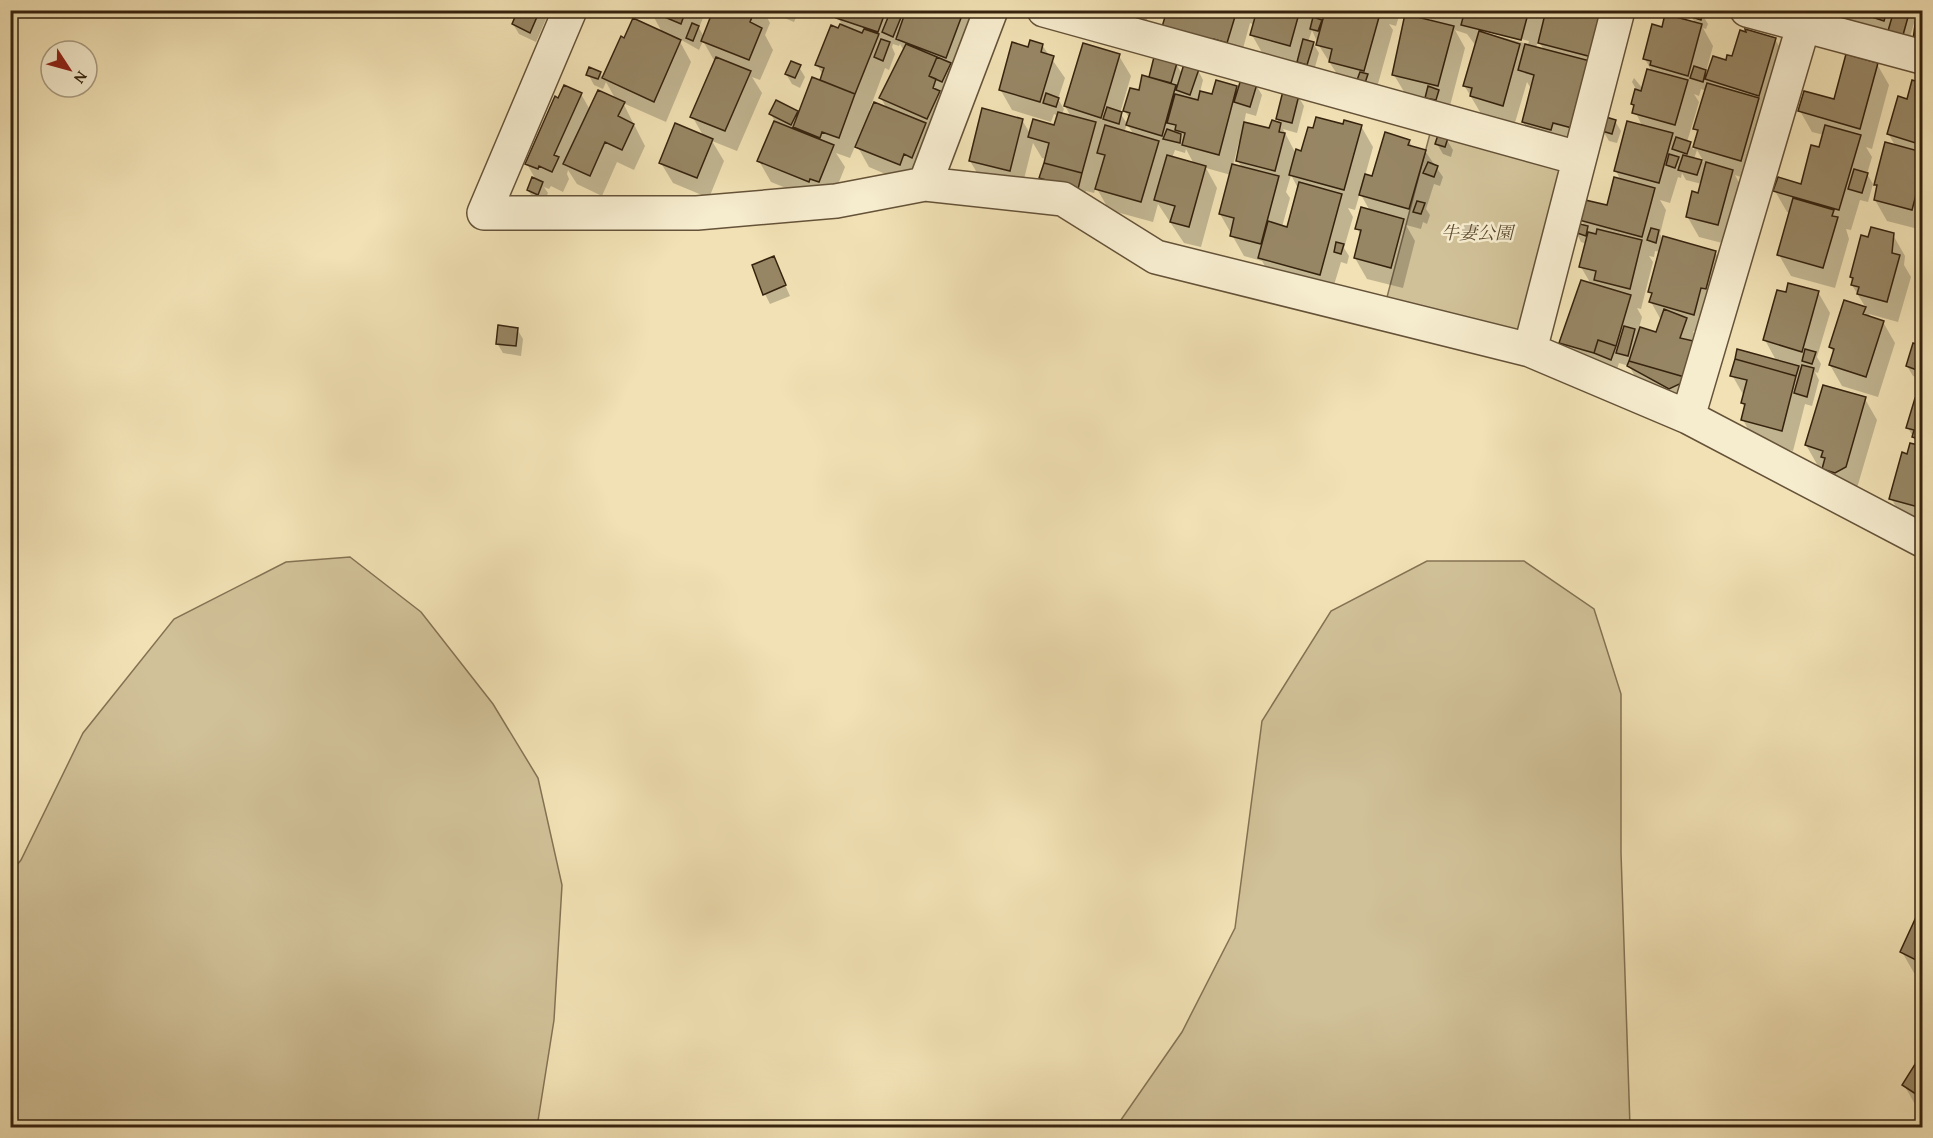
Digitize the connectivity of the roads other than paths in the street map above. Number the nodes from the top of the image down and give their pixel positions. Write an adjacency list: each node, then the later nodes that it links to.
1 (570, 10): 9 (street)
2 (991, 10): 9 (street)
3 (1044, 10): 8 (street)
4 (1618, 10): 8 (street)
5 (1747, 10): 6 (street)
6 (1806, 18): 7 (street); 11 (street)
7 (1923, 57)
8 (1578, 158): 10 (street)
9 (925, 183): 10 (street)
10 (1530, 350): 11 (street)
11 (1688, 417): 12 (street)
12 (1923, 540)

